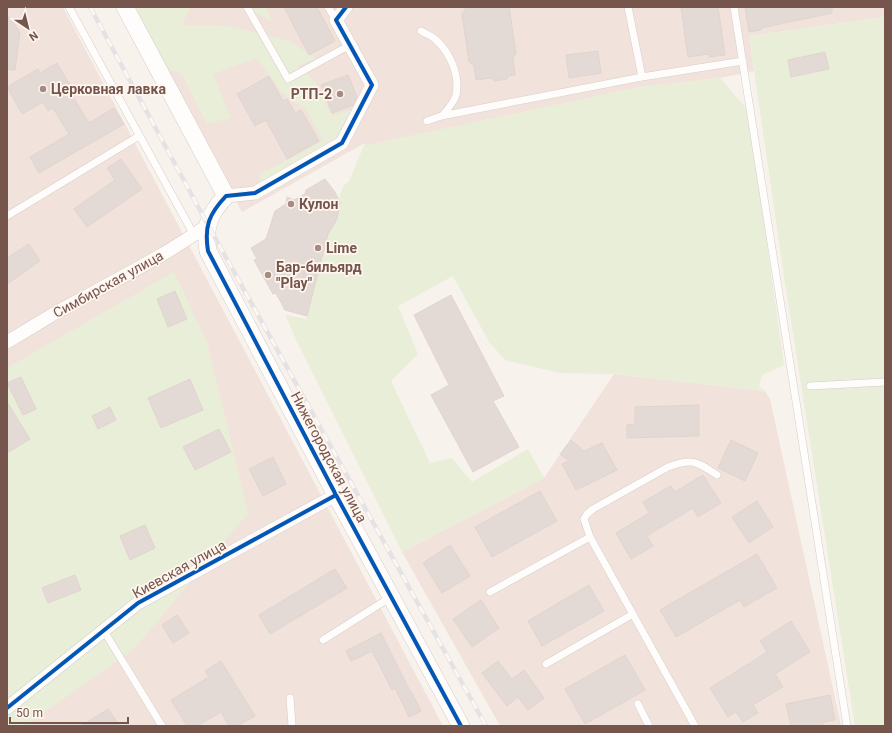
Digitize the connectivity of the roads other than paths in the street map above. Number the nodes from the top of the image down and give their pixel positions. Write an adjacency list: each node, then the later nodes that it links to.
1 (69, 7): 15 (lane)
2 (125, 7): 16 (street)
3 (248, 7): 10 (lane)
4 (328, 7): 8 (lane)
5 (346, 7): 8 (street)
6 (628, 7): 12 (lane)
7 (734, 7): 11 (lane)
8 (336, 20): 10 (street)
9 (421, 31): 13 (lane)
10 (350, 45): 16 (street)
11 (743, 61): 12 (lane); 40 (lane)
12 (642, 77): 13 (lane)
13 (441, 116): 14 (lane)
14 (428, 121)
15 (139, 136): 17 (lane); 19 (lane)
16 (226, 196): 18 (street, Нижегородская улица)
17 (7, 216)
18 (208, 225): 19 (street, Симбирская улица); 24 (street, Нижегородская улица)
19 (194, 235): 20 (street, Симбирская улица)
20 (7, 342)
21 (885, 382): 22 (lane)
22 (810, 386)
23 (717, 475): 25 (lane)
24 (336, 495): 27 (street, Нижегородская улица); 29 (street, Киевская улица)
25 (590, 537): 26 (lane); 28 (lane)
26 (490, 592)
27 (391, 597): 30 (lane); 37 (street, Нижегородская улица)
28 (633, 614): 31 (lane); 39 (lane)
29 (104, 631): 34 (street, Киевская улица); 35 (lane)
30 (323, 640)
31 (546, 664)
32 (290, 698): 36 (lane)
33 (638, 704): 38 (lane)
34 (7, 708)
35 (162, 726)
36 (292, 726)
37 (461, 726)
38 (649, 726)
39 (695, 726)
40 (847, 726)

